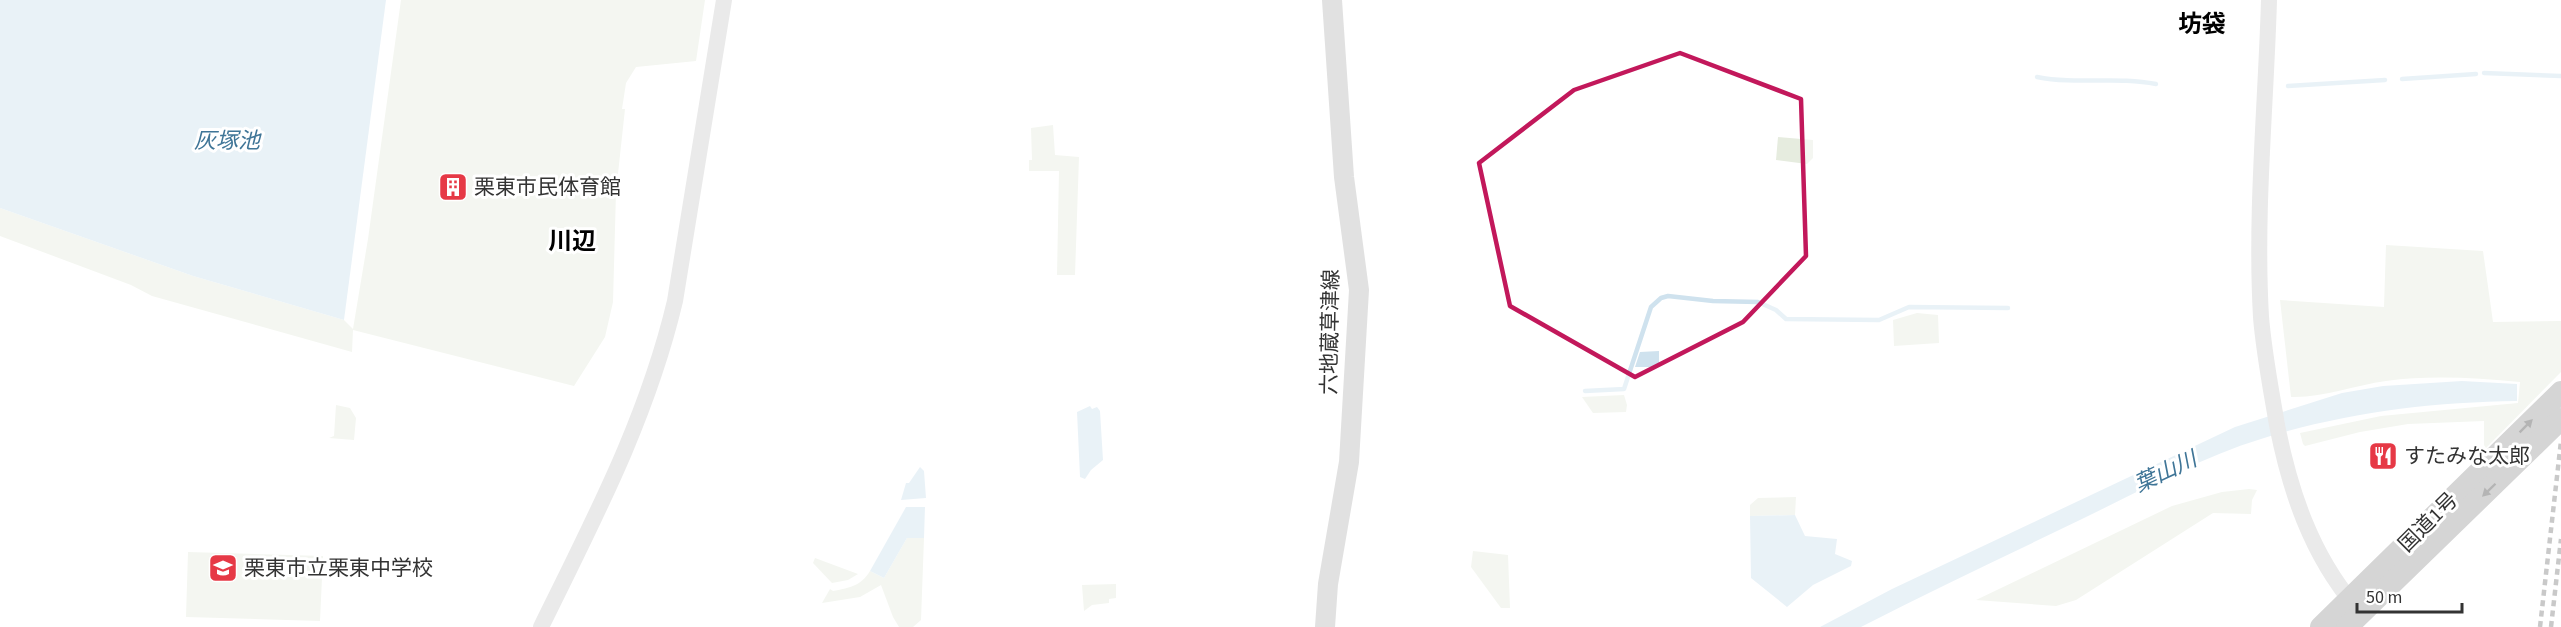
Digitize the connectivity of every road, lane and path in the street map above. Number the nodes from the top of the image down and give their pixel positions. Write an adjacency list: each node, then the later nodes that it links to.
1 (723, 0): 7 (street)
2 (1332, 0): 8 (main road, 六地蔵草津線)
3 (2269, 0): 6 (street)
4 (2561, 392): 6 (highway, 国道1号, one-way to 4)
5 (2561, 419): 6 (highway, 国道1号, one-way to 6)
6 (2353, 613): 9 (highway, 国道1号)
7 (541, 627)
8 (1325, 627)
9 (2321, 627)

